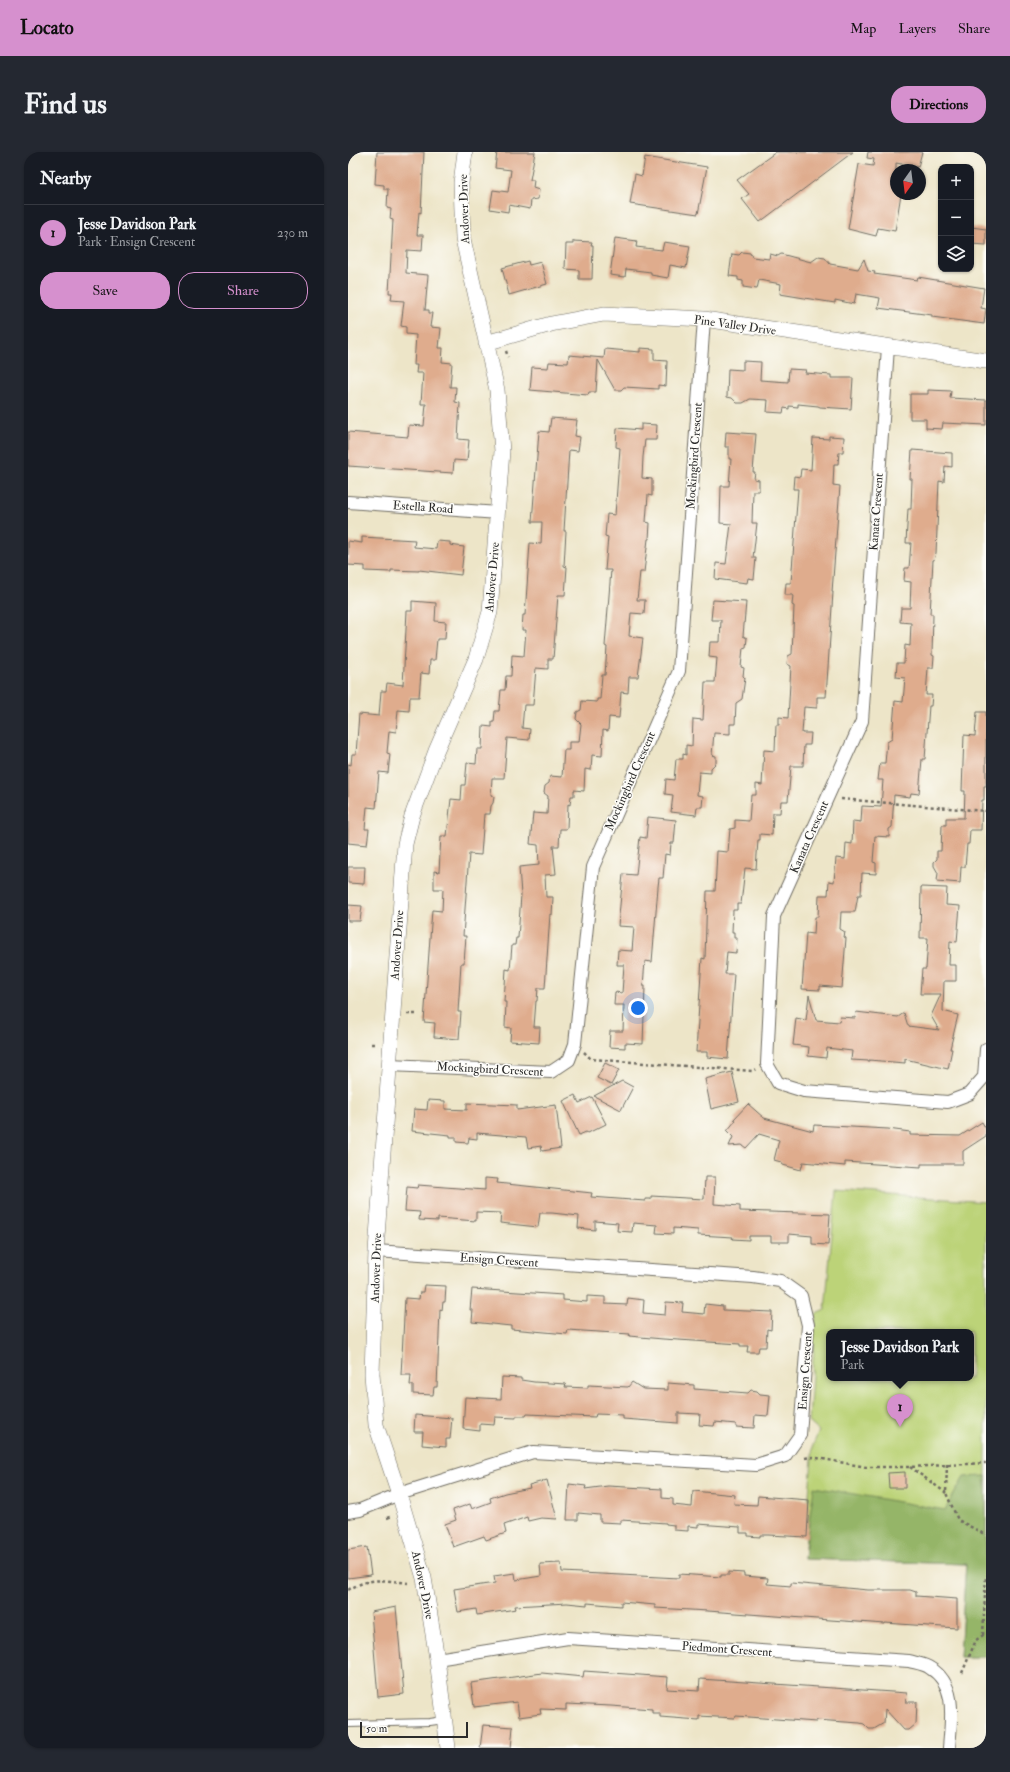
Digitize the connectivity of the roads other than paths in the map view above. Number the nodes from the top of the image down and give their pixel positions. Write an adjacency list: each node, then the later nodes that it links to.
1 (465, 152): 3 (street, Andover Drive)
2 (704, 319): 3 (street, Pine Valley Drive); 4 (street, Pine Valley Drive); 9 (street, Mockingbird Crescent)
3 (486, 343): 7 (street, Andover Drive)
4 (888, 347): 5 (street, Pine Valley Drive); 8 (street, Kanata Crescent)
5 (986, 361)
6 (348, 502): 7 (street, Estella Road)
7 (498, 513): 9 (street, Andover Drive)
8 (986, 1049)
9 (389, 1065): 10 (street, Andover Drive)
10 (376, 1251): 11 (street, Andover Drive); 11 (street, Ensign Crescent)
11 (399, 1494): 12 (street, Ensign Crescent); 13 (street, Andover Drive)
12 (348, 1512)
13 (437, 1659): 14 (street, Andover Drive); 17 (street, Piedmont Crescent)
14 (444, 1720): 15 (lane); 16 (street, Andover Drive)
15 (348, 1724)
16 (448, 1748)
17 (949, 1748)

